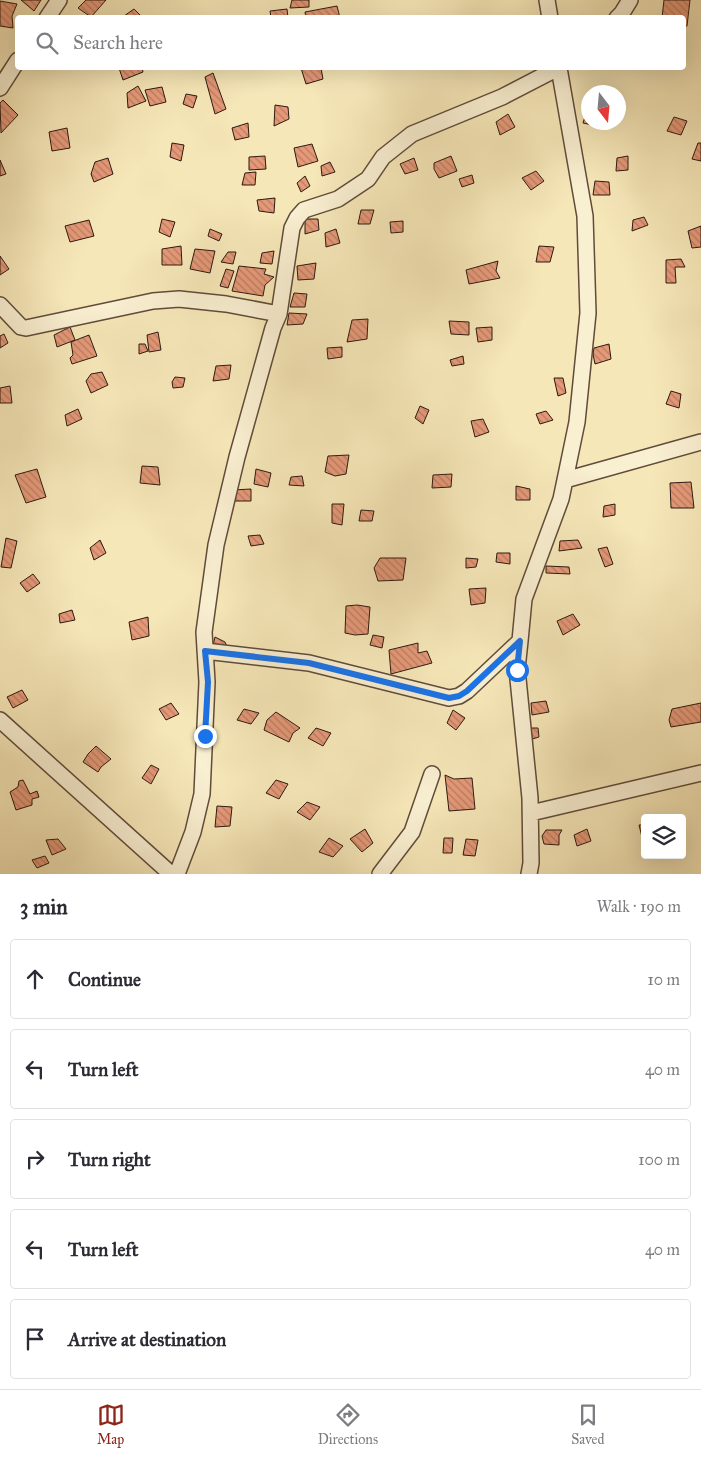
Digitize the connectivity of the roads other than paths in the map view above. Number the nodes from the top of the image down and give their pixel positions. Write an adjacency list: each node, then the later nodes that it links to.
1 (59, 0): 4 (street)
2 (547, 0): 5 (street)
3 (630, 0): 6 (street)
4 (49, 15)
5 (550, 15)
6 (620, 15)
7 (15, 65): 10 (street)
8 (555, 70): 12 (street)
9 (559, 70): 14 (street)
10 (0, 88)
11 (0, 305): 12 (street)
12 (279, 314): 16 (street)
13 (701, 442): 14 (street)
14 (565, 480): 15 (street)
15 (520, 641): 16 (street); 20 (street)
16 (205, 651): 22 (street)
17 (0, 720): 21 (street)
18 (701, 772): 20 (street)
19 (432, 774): 23 (street)
20 (530, 813): 24 (street)
21 (171, 874)
22 (177, 874)
23 (380, 874)
24 (529, 874)

